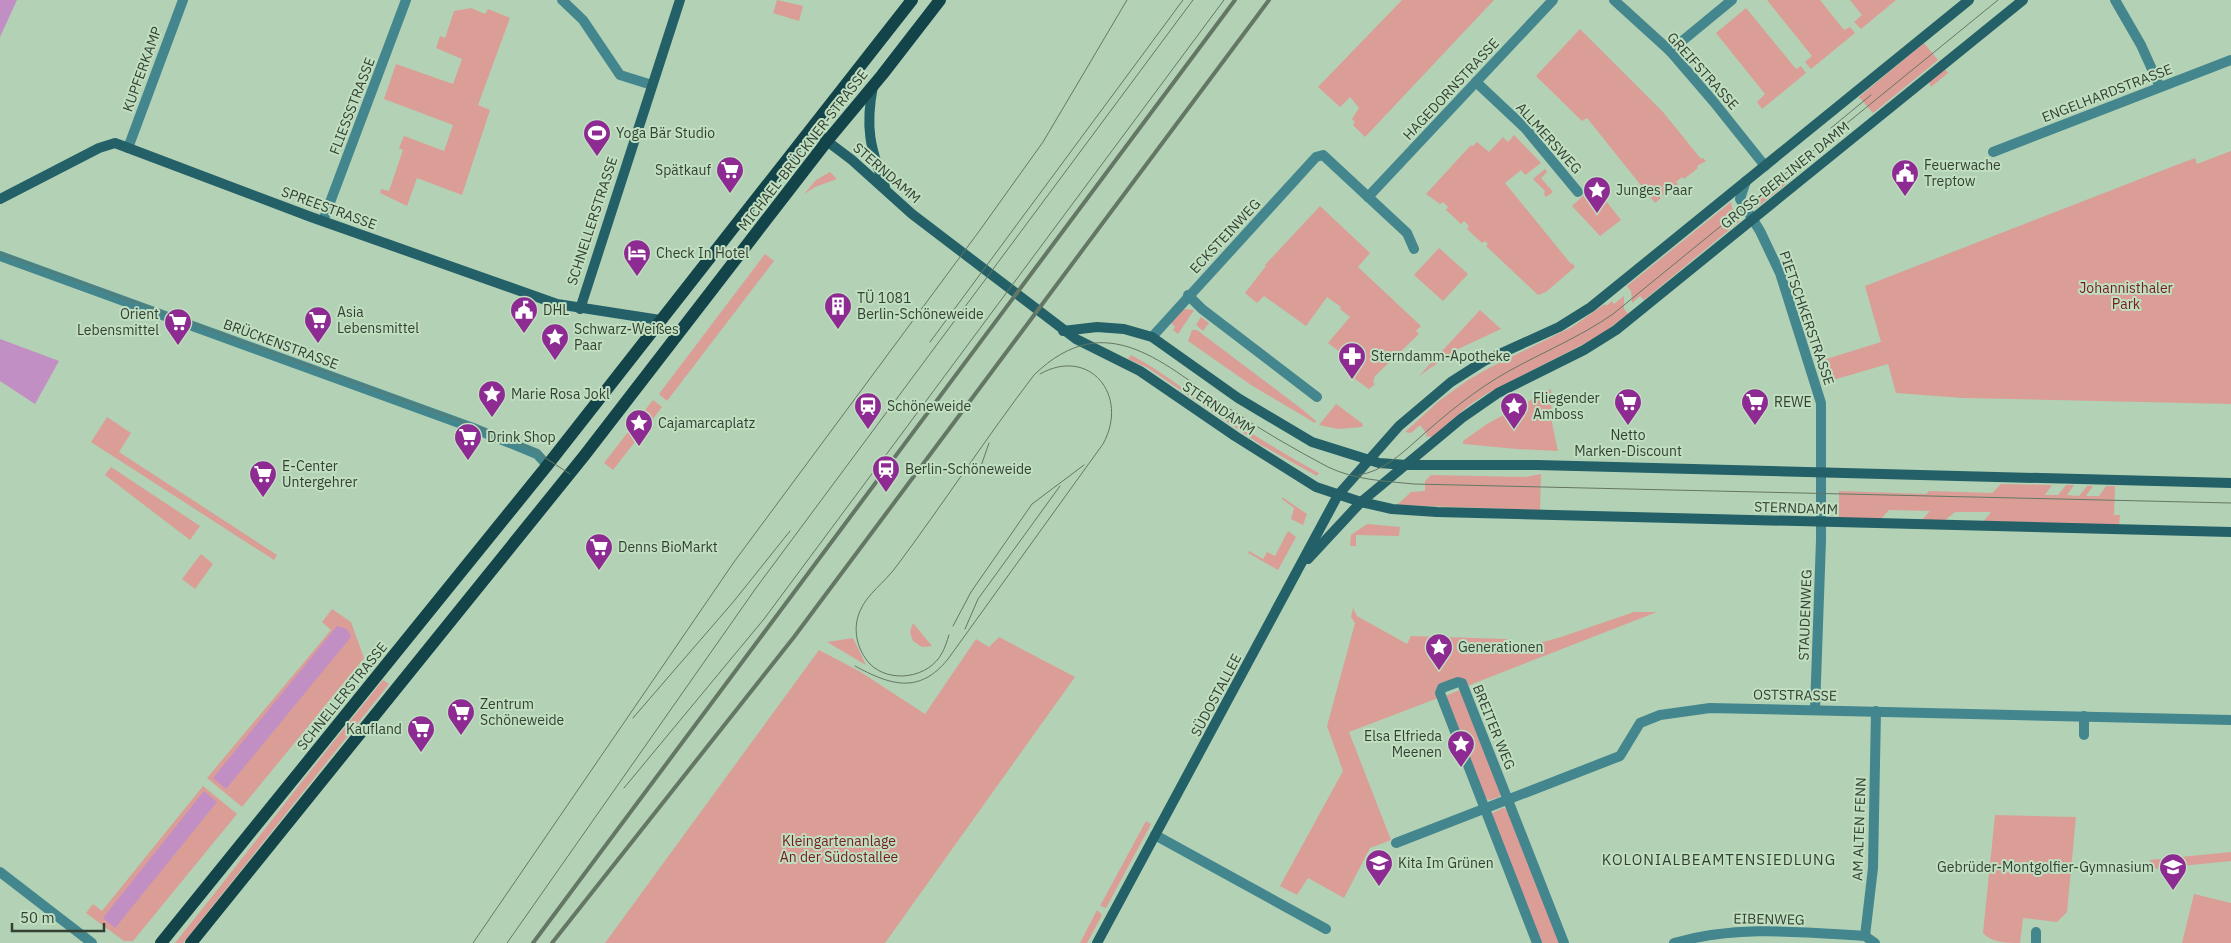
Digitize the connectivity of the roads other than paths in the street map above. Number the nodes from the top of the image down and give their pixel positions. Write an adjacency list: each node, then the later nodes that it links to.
1 (183, 0): 21 (street, KUPFERKAMP)
2 (406, 0): 30 (street, FLIESSSTRASSE)
3 (562, 0): 16 (street)
4 (680, 0): 16 (main road, SCHNELLERSTRASSE)
5 (912, 0): 19 (main road, MICHAEL-BRÜCKNER-STRASSE)
6 (940, 0): 17 (main road, MICHAEL-BRÜCKNER-STRASSE)
7 (1553, 0): 15 (street, HAGEDORNSTRASSE)
8 (1614, 0): 13 (street, GREIFSTRASSE)
9 (1732, 0): 13 (street)
10 (1969, 0): 23 (main road, GROSS-BERLINER DAMM)
11 (2023, 0): 29 (main road, GROSS-BERLINER DAMM)
12 (2115, 0): 18 (street)
13 (1670, 51): 23 (street, GREIFSTRASSE)
14 (2231, 60): 18 (street, ENGELHARDSTRASSE)
15 (1476, 82): 26 (street, ALLMERSWEG); 27 (street, HAGEDORNSTRASSE)
16 (652, 85): 34 (main road, SCHNELLERSTRASSE)
17 (874, 86): 20 (main road, MICHAEL-BRÜCKNER-STRASSE); 25 (main road)
18 (2160, 87): 22 (street, ENGELHARDSTRASSE)
19 (810, 129): 20 (main road, STERNDAMM); 35 (main road, MICHAEL-BRÜCKNER-STRASSE)
20 (827, 141): 25 (main road, STERNDAMM); 44 (main road, MICHAEL-BRÜCKNER-STRASSE)
21 (128, 148): 28 (main road, SPREESTRASSE); 30 (main road, SPREESTRASSE)
22 (1993, 152)
23 (1765, 166): 24 (main road, GROSS-BERLINER DAMM)
24 (1746, 181): 29 (street, PIETSCHKERSTRASSE); 39 (main road, GROSS-BERLINER DAMM)
25 (885, 188): 36 (main road, STERNDAMM)
26 (1578, 192)
27 (1368, 197): 31 (street); 33 (street, ECKSTEINWEG)
28 (0, 199)
29 (1751, 219): 40 (main road, GROSS-BERLINER DAMM); 42 (street, PIETSCHKERSTRASSE)
30 (323, 221): 34 (main road, SPREESTRASSE)
31 (1414, 249)
32 (0, 256): 41 (street, BRÜCKENSTRASSE)
33 (1188, 295): 37 (street, ECKSTEINWEG); 38 (street)
34 (580, 309): 35 (main road, SPREESTRASSE)
35 (660, 320): 41 (main road, MICHAEL-BRÜCKNER-STRASSE)
36 (1063, 330): 37 (main road, STERNDAMM); 45 (main road, STERNDAMM)
37 (1152, 337): 39 (main road, STERNDAMM)
38 (1317, 397)
39 (1368, 460): 40 (main road, STERNDAMM); 45 (main road, SÜDOSTALLEE)
40 (1406, 465): 42 (main road, STERNDAMM); 46 (main road)
41 (546, 466): 44 (main road); 64 (main road, SCHNELLERSTRASSE)
42 (1822, 473): 43 (main road, STERNDAMM); 47 (street, PIETSCHKERSTRASSE)
43 (2231, 483)
44 (561, 485): 65 (main road)
45 (1338, 495): 46 (main road, STERNDAMM); 49 (main road, SÜDOSTALLEE)
46 (1361, 502): 47 (main road, STERNDAMM); 49 (main road, SÜDOSTALLEE)
47 (1821, 522): 48 (main road, STERNDAMM); 50 (street, STAUDENWEG)
48 (2231, 532)
49 (1300, 568): 57 (main road, SÜDOSTALLEE)
50 (1815, 709): 51 (street, OSTSTRASSE); 55 (street, OSTSTRASSE)
51 (1876, 711): 52 (street, OSTSTRASSE); 62 (street, AM ALTEN FENN)
52 (2084, 716): 53 (street, OSTSTRASSE); 54 (street)
53 (2231, 720)
54 (2084, 736)
55 (1508, 801): 56 (street, OSTSTRASSE); 56 (street, BREITER WEG); 68 (street, BREITER WEG)
56 (1485, 810): 58 (street, OSTSTRASSE); 67 (street, BREITER WEG)
57 (1155, 834): 60 (street); 66 (main road, SÜDOSTALLEE)
58 (1396, 843)
59 (0, 872): 63 (street)
60 (1326, 930)
61 (2036, 932): 71 (street)
62 (1865, 936): 69 (street, EIBENWEG); 70 (street)
63 (93, 942)
64 (161, 943)
65 (191, 943)
66 (1097, 943)
67 (1537, 943)
68 (1564, 943)
69 (1674, 943)
70 (1875, 943)
71 (2036, 943)

